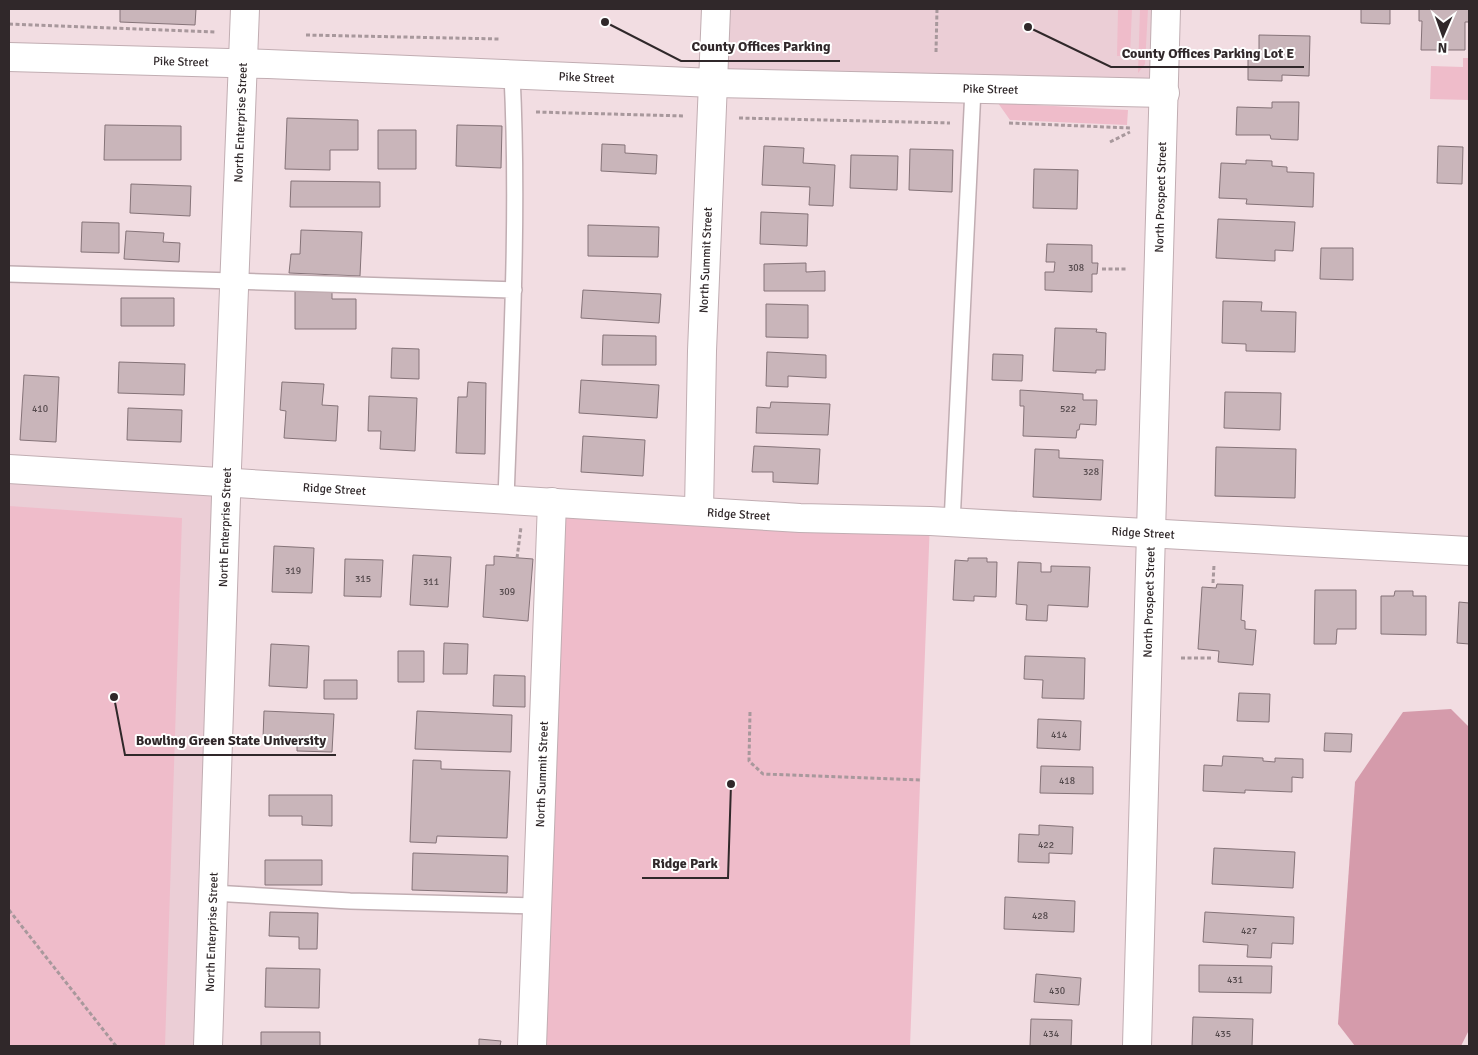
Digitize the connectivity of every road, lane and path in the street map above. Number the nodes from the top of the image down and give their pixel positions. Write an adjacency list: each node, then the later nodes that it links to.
1 (245, 9): 11 (street, North Enterprise Street)
2 (716, 9): 13 (street, North Summit Street)
3 (937, 9): 9 (path)
4 (1166, 9): 15 (street, North Prospect Street)
5 (9, 24): 6 (path)
6 (219, 32)
7 (300, 35): 8 (path)
8 (500, 39)
9 (936, 52)
10 (9, 57): 11 (street, Pike Street)
11 (242, 63): 12 (street, Pike Street); 25 (street, North Enterprise Street)
12 (512, 74): 13 (street, Pike Street); 26 (lane)
13 (714, 82): 14 (street, Pike Street); 31 (street, North Summit Street)
14 (973, 89): 15 (street, Pike Street); 33 (lane)
15 (1164, 93): 34 (street, North Prospect Street)
16 (534, 112): 17 (path)
17 (687, 116)
18 (733, 118): 19 (path)
19 (950, 123)
20 (1009, 123): 21 (path)
21 (1110, 142)
22 (1102, 269): 23 (path)
23 (1126, 269)
24 (9, 274): 25 (lane)
25 (234, 280): 26 (lane); 28 (street, North Enterprise Street)
26 (514, 290): 29 (lane)
27 (9, 469): 28 (street, Ridge Street)
28 (226, 481): 29 (street, Ridge Street); 43 (street, North Enterprise Street)
29 (506, 498): 30 (street, Ridge Street)
30 (552, 502): 31 (street, Ridge Street); 44 (street, North Summit Street)
31 (699, 510): 33 (street, Ridge Street)
32 (521, 522): 36 (path)
33 (952, 522): 34 (street, Ridge Street)
34 (1151, 532): 35 (street, Ridge Street); 49 (street, North Prospect Street)
35 (1469, 550)
36 (517, 558)
37 (1214, 559): 38 (path)
38 (1213, 583)
39 (1181, 658): 40 (path)
40 (1212, 658)
41 (750, 712): 42 (path)
42 (921, 780)
43 (213, 892): 44 (lane); 47 (street, North Enterprise Street)
44 (537, 906): 48 (street, North Summit Street)
45 (9, 910): 46 (path)
46 (116, 1046)
47 (208, 1046)
48 (532, 1046)
49 (1137, 1046)

